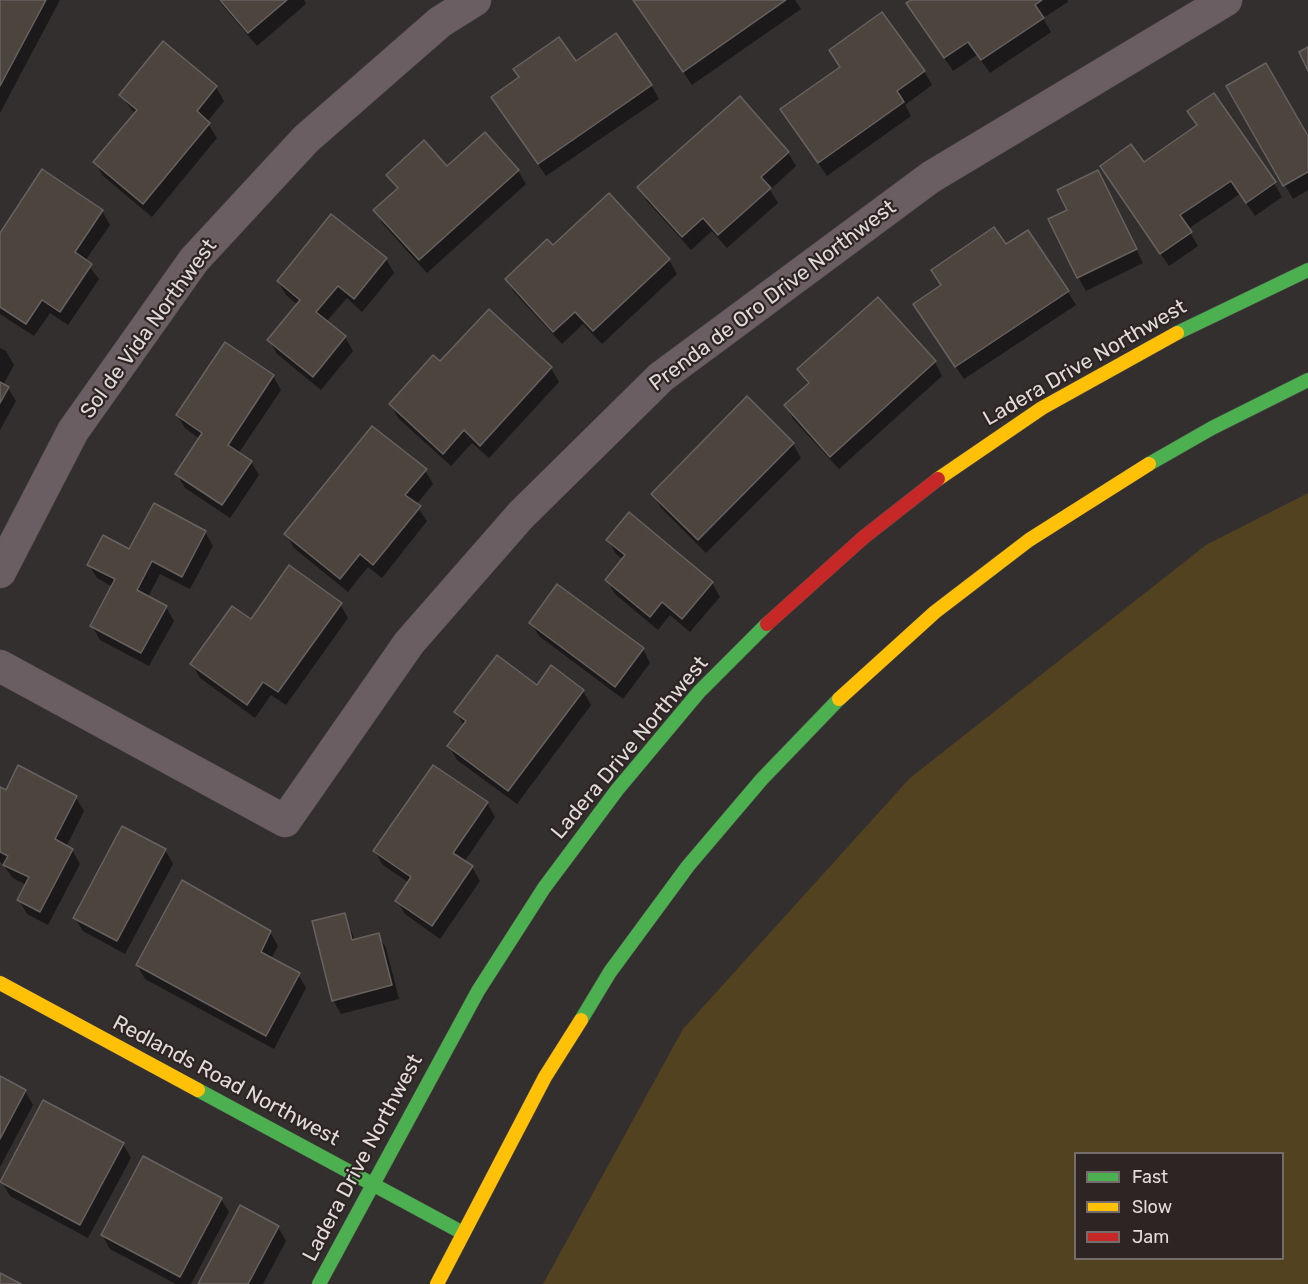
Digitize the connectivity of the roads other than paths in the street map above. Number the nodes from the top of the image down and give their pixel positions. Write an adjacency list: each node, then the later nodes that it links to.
1 (475, 0): 3 (street, Sol de Vida Northwest)
2 (1226, 0): 7 (street, Prenda de Oro Drive Northwest)
3 (432, 11): 6 (street, Sol de Vida Northwest)
4 (1308, 270): 9 (street, Ladera Drive Northwest)
5 (1308, 380): 10 (street)
6 (0, 572)
7 (0, 666)
8 (0, 983): 9 (street, Redlands Road Northwest)
9 (372, 1184): 10 (street, Redlands Road Northwest); 11 (street, Ladera Drive Northwest)
10 (464, 1233): 12 (street)
11 (319, 1284)
12 (437, 1284)

